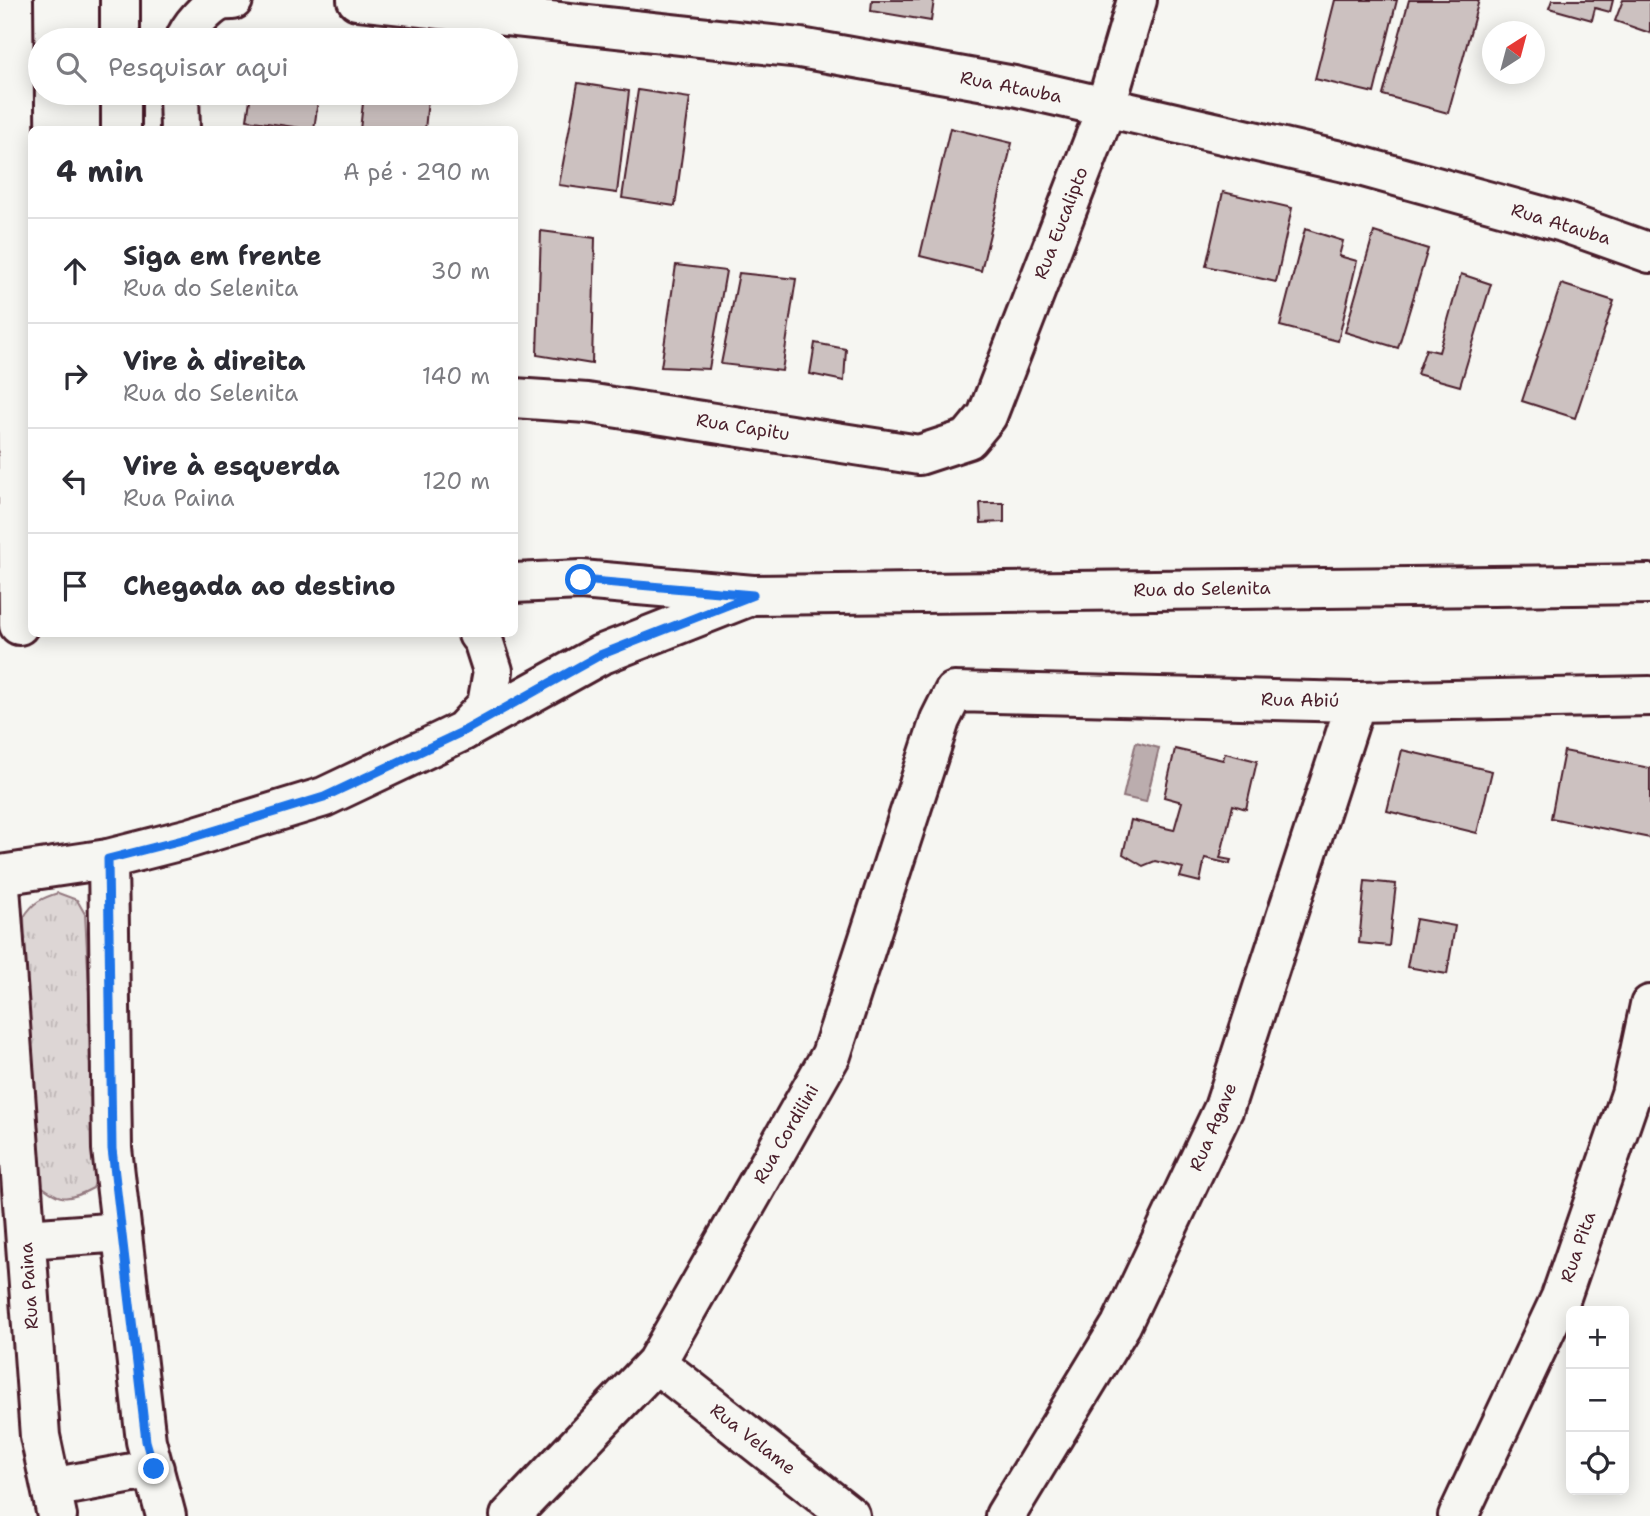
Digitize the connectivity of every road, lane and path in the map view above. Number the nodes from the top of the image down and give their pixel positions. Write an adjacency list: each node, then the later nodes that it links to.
1 (13, 0): 19 (street)
2 (120, 0): 6 (street)
3 (233, 0): 7 (street)
4 (357, 0): 10 (street, Rua Atauba)
5 (1137, 0): 10 (street, Rua Eucalipto)
6 (120, 28)
7 (193, 28)
8 (121, 105): 11 (street)
9 (179, 105): 12 (street)
10 (1105, 107): 13 (street, Rua Atauba); 15 (street, Rua Eucalipto)
11 (121, 126)
12 (180, 126)
13 (1650, 253)
14 (518, 398): 15 (street, Rua Capitu)
15 (968, 439)
16 (518, 583): 18 (street, Rua do Selenita)
17 (1650, 584): 18 (street, Rua do Selenita)
18 (753, 595): 24 (street, Rua do Selenita)
19 (17, 625)
20 (480, 637): 24 (street)
21 (954, 692): 23 (street, Rua Abiú); 31 (street, Rua Cordilini)
22 (1648, 695): 23 (street, Rua Abiú)
23 (1355, 705): 37 (street, Rua Agave)
24 (464, 731): 25 (street, Rua do Selenita)
25 (108, 859): 26 (street, Rua do Selenita); 29 (street)
26 (0, 875)
27 (0, 887): 30 (street, Rua Paina)
28 (1650, 1005): 38 (street, Rua Pita)
29 (121, 1232): 30 (street); 32 (street)
30 (26, 1239): 33 (street, Rua Paina)
31 (656, 1363): 35 (street, Rua Cordilini); 36 (street, Rua Velame)
32 (154, 1469): 33 (street); 34 (street)
33 (54, 1502)
34 (166, 1516)
35 (510, 1516)
36 (849, 1516)
37 (1005, 1516)
38 (1458, 1516)

